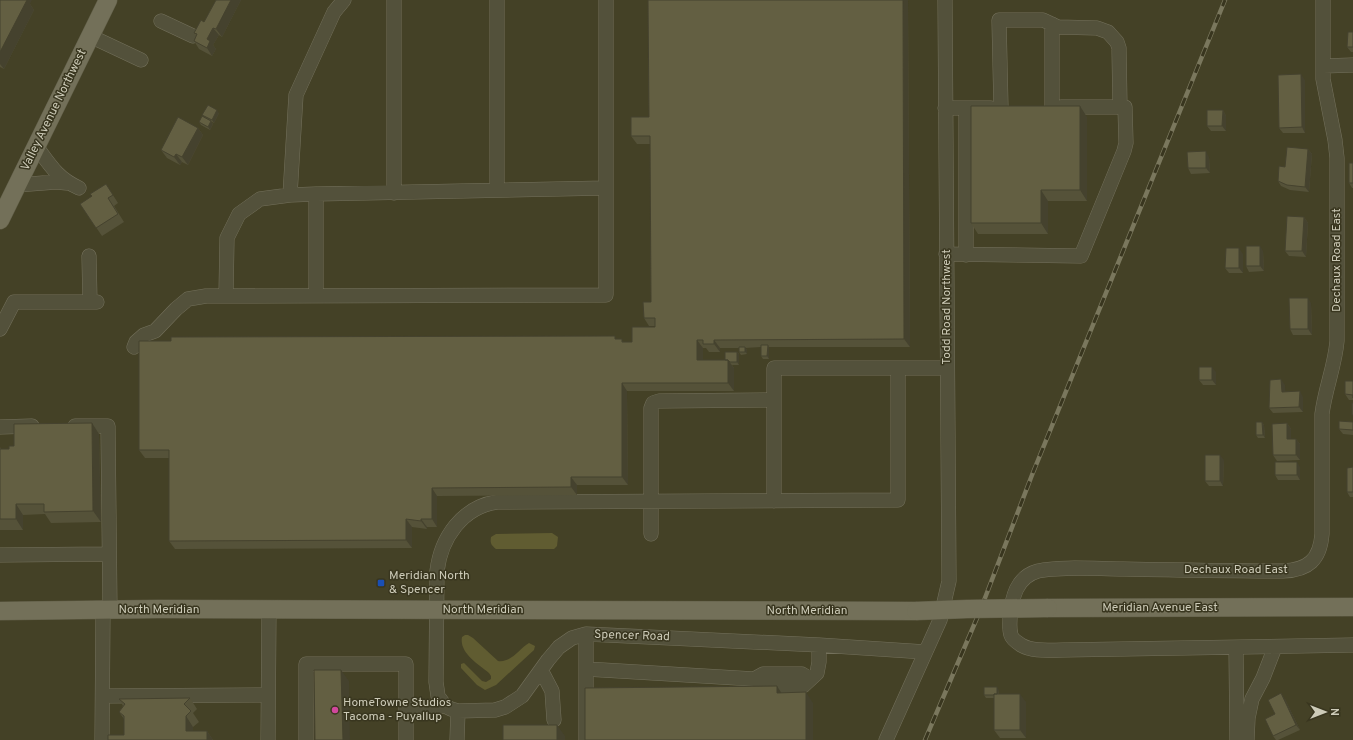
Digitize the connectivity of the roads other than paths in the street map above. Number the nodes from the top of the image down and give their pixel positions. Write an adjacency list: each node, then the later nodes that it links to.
1 (108, 0): 10 (main road, Valley Avenue Northwest)
2 (344, 0): 28 (street)
3 (394, 0): 26 (street)
4 (497, 0): 25 (street)
5 (606, 0): 24 (street)
6 (945, 0): 19 (street, Todd Road Northwest)
7 (1323, 0): 13 (street, Dechaux Road East)
8 (161, 21): 11 (street)
9 (1052, 24): 17 (street); 18 (street); 21 (street)
10 (90, 36): 12 (street); 22 (main road, Valley Avenue Northwest)
11 (193, 36)
12 (141, 60)
13 (1323, 66): 14 (street); 57 (street, Dechaux Road East)
14 (1353, 66)
15 (1015, 107): 21 (street)
16 (1037, 107): 17 (street)
17 (1052, 107): 18 (street)
18 (1120, 107): 31 (street)
19 (946, 108): 20 (street); 30 (street, Todd Road Northwest)
20 (966, 108): 21 (street); 31 (street)
21 (1000, 108)
22 (36, 146): 23 (main road, Valley Avenue Northwest); 23 (street)
23 (17, 185): 29 (main road, Valley Avenue Northwest)
24 (606, 188): 25 (street); 34 (street)
25 (497, 190): 26 (street)
26 (394, 193): 27 (street)
27 (316, 194): 28 (street); 34 (street)
28 (290, 195): 33 (street)
29 (0, 220)
30 (946, 254): 31 (street); 39 (street, Todd Road Northwest)
31 (966, 255)
32 (89, 256): 35 (street)
33 (226, 295): 34 (street); 37 (street)
34 (316, 295)
35 (5, 307): 36 (street)
36 (0, 329)
37 (134, 347)
38 (898, 368): 39 (street); 40 (street); 43 (street)
39 (947, 368): 58 (street, Todd Road Northwest)
40 (774, 400): 42 (street); 43 (street)
41 (0, 427): 45 (street)
42 (651, 501): 43 (street); 44 (street); 51 (street)
43 (774, 501)
44 (651, 534)
45 (109, 554): 46 (street); 49 (street)
46 (0, 556)
47 (1353, 607): 48 (main road, Meridian Avenue East, bridge)
48 (967, 609): 51 (main road, North Meridian, bridge)
49 (107, 610): 50 (main road, North Meridian); 52 (main road, North Meridian); 61 (street)
50 (269, 610): 51 (main road, North Meridian); 62 (street)
51 (437, 610): 64 (street)
52 (0, 612)
53 (586, 634): 54 (street, Spencer Road); 59 (street); 60 (street, Spencer Road)
54 (819, 645): 58 (street, Spencer Road); 59 (street)
55 (1353, 645): 56 (street, Dechaux Road East)
56 (1275, 647): 57 (street, Dechaux Road East); 74 (street)
57 (1236, 648): 73 (street)
58 (925, 652): 72 (street, Todd Road Northwest)
59 (586, 669): 71 (street)
60 (541, 670): 64 (street, Spencer Road); 65 (street)
61 (103, 696): 62 (street); 66 (street)
62 (268, 696): 67 (street)
63 (406, 707): 64 (street, Spencer Road); 68 (street); 69 (street)
64 (452, 709): 70 (street)
65 (554, 720)
66 (102, 740)
67 (268, 740)
68 (306, 740)
69 (406, 740)
70 (457, 740)
71 (586, 740)
72 (886, 740)
73 (1237, 740)
74 (1247, 740)

